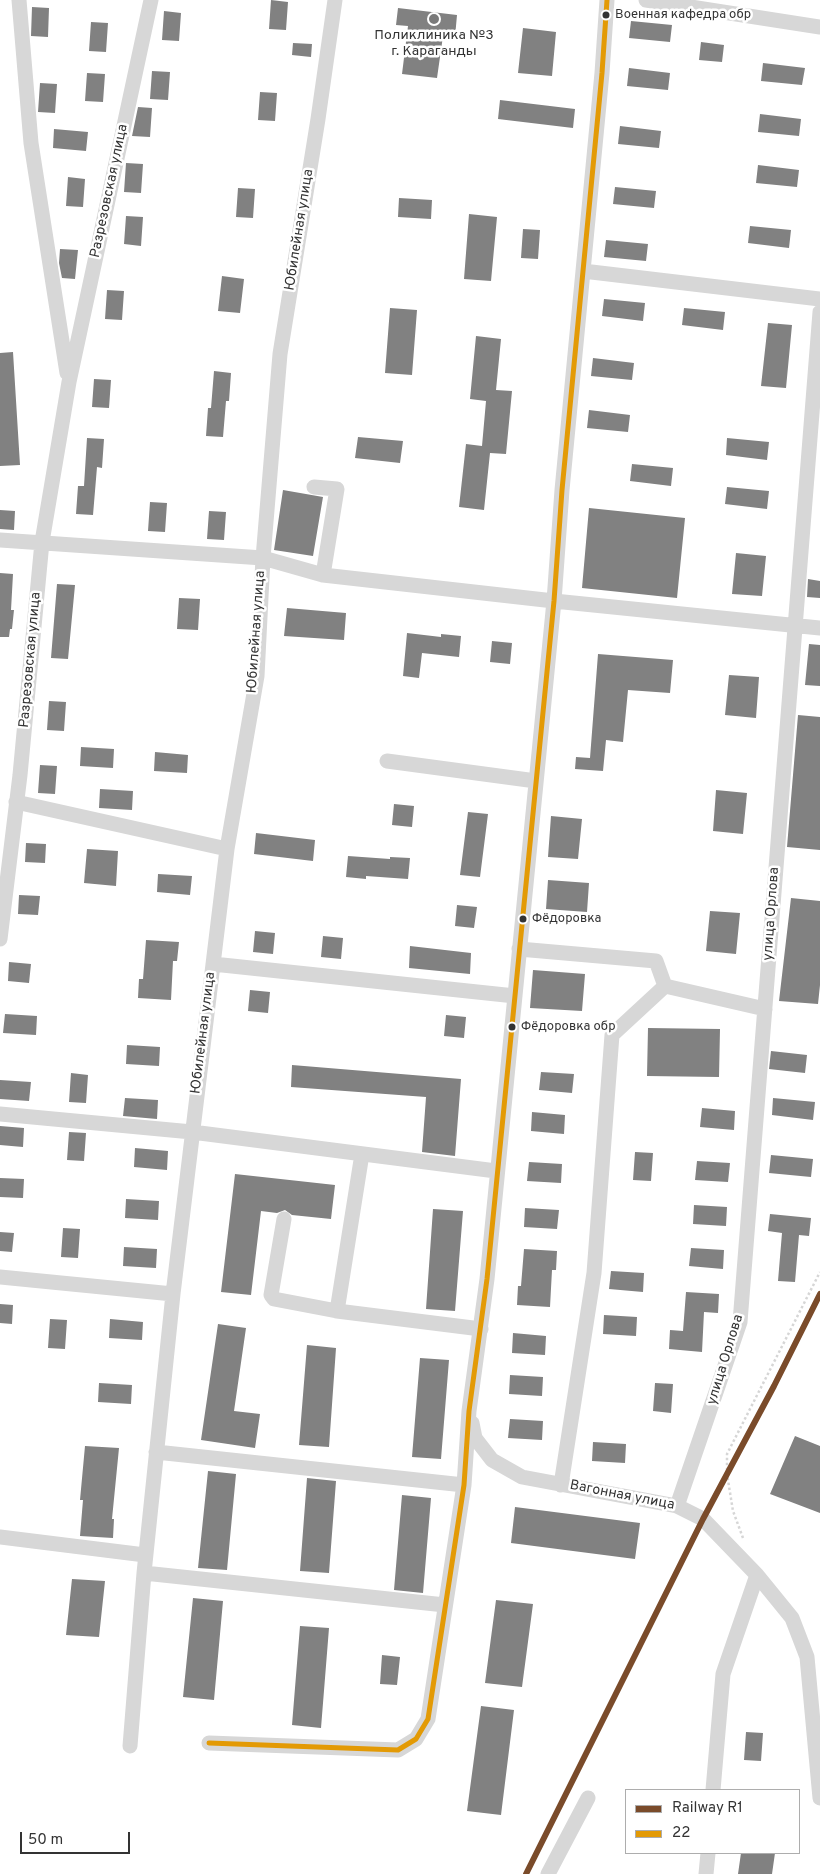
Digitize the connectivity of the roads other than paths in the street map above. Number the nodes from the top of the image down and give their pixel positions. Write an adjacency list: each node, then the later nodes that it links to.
1 (20, 0): 10 (street, Разрезовская улица)
2 (151, 0): 10 (street, Разрезовская улица)
3 (335, 0): 14 (street, Юбилейная улица)
4 (607, 0): 7 (street)
5 (646, 0): 6 (street)
6 (820, 27)
7 (583, 271): 8 (street); 16 (street)
8 (820, 299)
9 (820, 312): 17 (street, улица Орлова)
10 (69, 382): 13 (street, Разрезовская улица)
11 (314, 488): 15 (street)
12 (0, 540): 13 (street)
13 (42, 542): 14 (street); 21 (street, Разрезовская улица)
14 (262, 558): 15 (street); 22 (street, Юбилейная улица)
15 (323, 576): 16 (street)
16 (554, 601): 17 (street); 20 (street)
17 (794, 624): 18 (street); 28 (street, улица Орлова)
18 (820, 628)
19 (387, 761): 20 (street)
20 (536, 781): 24 (street)
21 (16, 802): 22 (street); 23 (street, Разрезовская улица)
22 (227, 849): 25 (street, Юбилейная улица)
23 (0, 939)
24 (519, 949): 26 (street); 27 (street)
25 (213, 964): 27 (street); 30 (street, Юбилейная улица)
26 (665, 986): 28 (street); 41 (street)
27 (514, 996): 32 (street)
28 (765, 1009): 42 (street, улица Орлова)
29 (0, 1114): 30 (street)
30 (192, 1132): 31 (street); 35 (street, Юбилейная улица)
31 (362, 1154): 32 (street); 36 (street)
32 (496, 1171): 37 (street)
33 (284, 1219): 36 (street)
34 (0, 1277): 35 (street)
35 (173, 1294): 39 (street, Юбилейная улица)
36 (337, 1311): 37 (street)
37 (481, 1329): 38 (street)
38 (469, 1411): 40 (street); 41 (street, Вагонная улица)
39 (156, 1452): 40 (street); 44 (street, Юбилейная улица)
40 (464, 1485): 47 (street)
41 (561, 1485): 42 (street, Вагонная улица)
42 (678, 1506): 46 (street, Вагонная улица)
43 (0, 1537): 44 (street)
44 (145, 1555): 45 (street, Юбилейная улица)
45 (144, 1573): 47 (street); 49 (street, Юбилейная улица)
46 (757, 1575): 50 (street); 52 (street, Вагонная улица)
47 (445, 1605): 48 (street)
48 (209, 1743)
49 (130, 1746)
50 (713, 1789)
51 (588, 1798): 54 (street)
52 (820, 1798)
53 (708, 1854): 55 (street)
54 (548, 1874)
55 (706, 1874)

